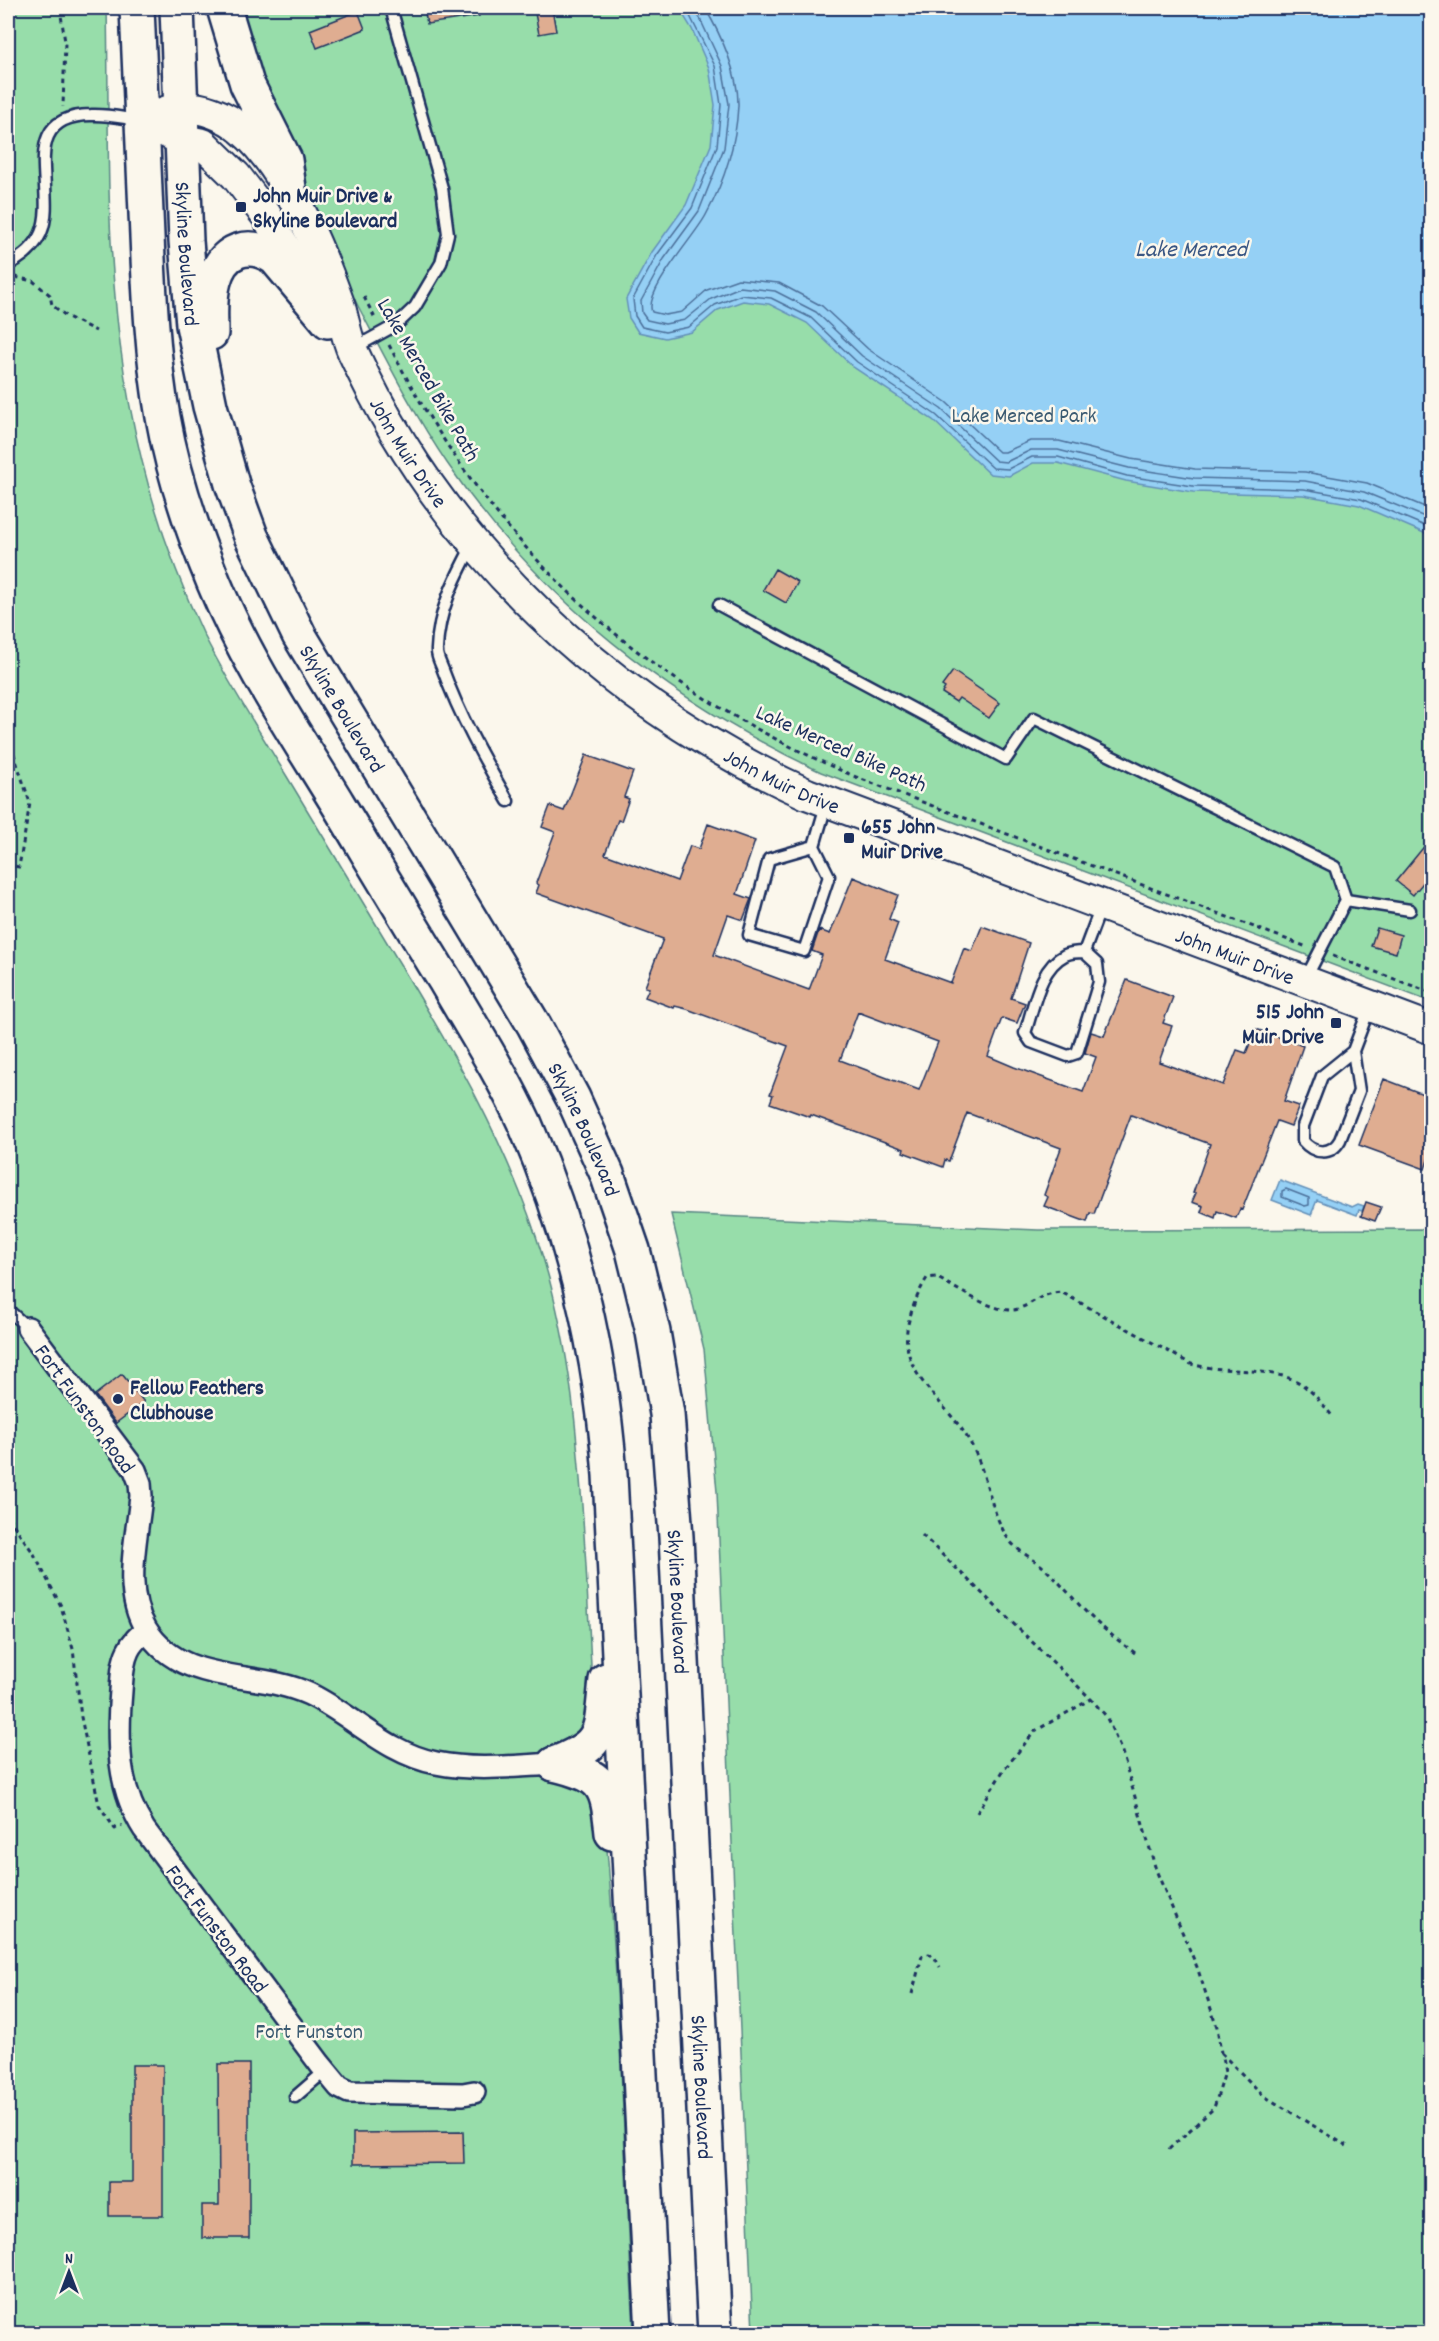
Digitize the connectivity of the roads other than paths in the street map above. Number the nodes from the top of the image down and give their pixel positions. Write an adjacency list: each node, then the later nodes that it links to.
1 (137, 8): 6 (main road, Skyline Boulevard)
2 (177, 8): 5 (main road, Skyline Boulevard)
3 (224, 8): 8 (main road)
4 (391, 8): 11 (lane)
5 (181, 108): 6 (street, John Muir Drive); 7 (main road, Skyline Boulevard); 8 (street, John Muir Drive)
6 (142, 121): 7 (street, John Muir Drive); 9 (lane); 28 (main road, Skyline Boulevard)
7 (182, 140): 10 (street, John Muir Drive); 12 (main road, Skyline Boulevard)
8 (289, 189): 11 (street, John Muir Drive)
9 (8, 265)
10 (328, 321): 11 (street, John Muir Drive); 12 (main road)
11 (351, 349): 13 (street, John Muir Drive)
12 (210, 406): 36 (main road, Skyline Boulevard)
13 (474, 543): 15 (lane); 16 (street, John Muir Drive)
14 (719, 605): 18 (lane)
15 (508, 801)
16 (827, 802): 17 (lane); 19 (street, John Muir Drive)
17 (814, 846): 17 (lane)
18 (1346, 900): 20 (lane); 22 (lane)
19 (1101, 905): 21 (lane); 22 (street, John Muir Drive)
20 (1410, 910)
21 (1084, 951): 21 (lane)
22 (1304, 981): 23 (street, John Muir Drive)
23 (1370, 1006): 24 (street, John Muir Drive); 25 (lane)
24 (1431, 1029)
25 (1353, 1051): 25 (lane)
26 (8, 1310): 27 (lane)
27 (28, 1328): 29 (street, Fort Funston Road)
28 (619, 1629): 30 (main road); 31 (main road, Skyline Boulevard)
29 (146, 1630): 30 (street, Fort Funston Road); 32 (street, Fort Funston Road)
30 (554, 1764): 31 (main road)
31 (636, 1969): 35 (main road, Skyline Boulevard)
32 (325, 2071): 33 (street, Fort Funston Road); 34 (lane)
33 (474, 2092)
34 (295, 2097)
35 (653, 2334)
36 (715, 2334)

